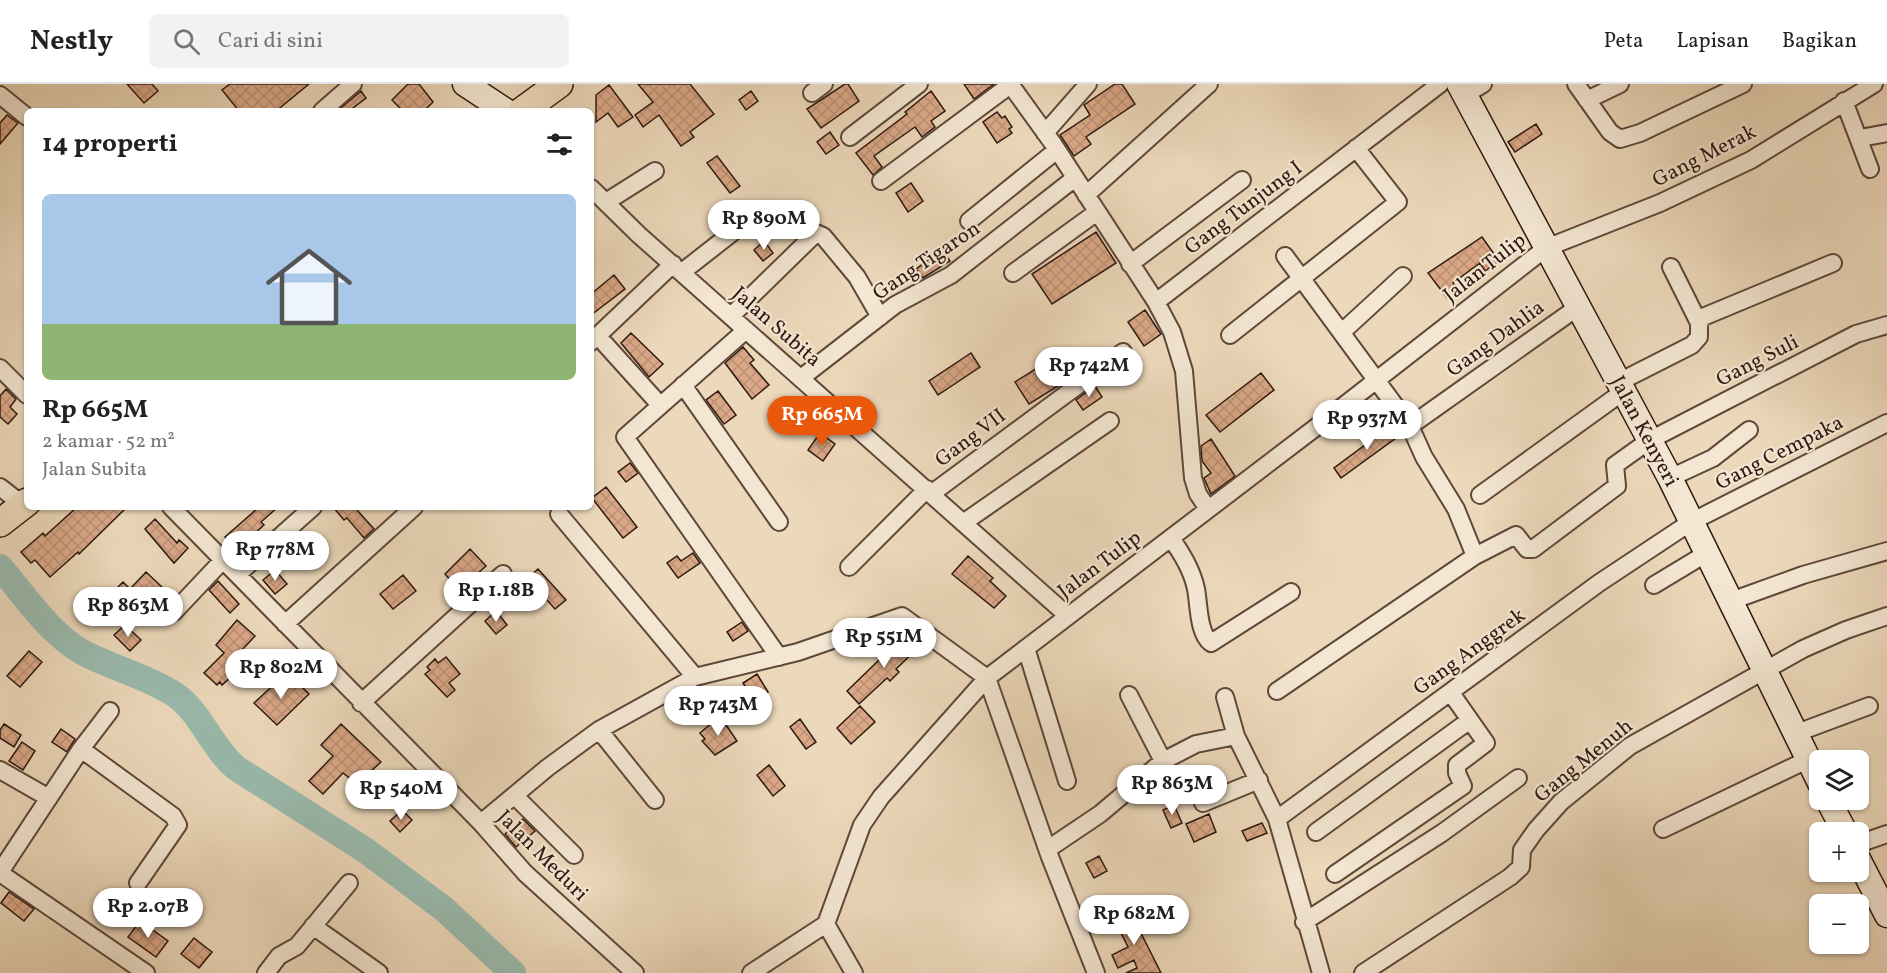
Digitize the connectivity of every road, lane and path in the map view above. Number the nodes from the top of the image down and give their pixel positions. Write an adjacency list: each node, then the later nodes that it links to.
1 (13, 84): 16 (street)
2 (353, 84): 19 (street)
3 (454, 84): 20 (street)
4 (465, 84): 21 (street)
5 (559, 84): 22 (main road)
6 (919, 84): 26 (street)
7 (1010, 84): 24 (street); 33 (street)
8 (1088, 84): 24 (street)
9 (1209, 84): 36 (street)
10 (1440, 84): 28 (street, Gang Tunjung I)
11 (1576, 84): 17 (street)
12 (1620, 84): 17 (street)
13 (1743, 84): 17 (street)
14 (1874, 84): 18 (street, Gang Merak)
15 (1469, 88): 41 (street, Jalan Kenyeri)
16 (0, 96): 23 (street)
17 (1587, 100)
18 (1844, 101): 27 (street); 41 (street, Gang Merak)
19 (325, 108)
20 (469, 108)
21 (501, 108)
22 (526, 108)
23 (24, 115)
24 (1046, 133): 29 (street)
25 (1887, 133): 27 (street)
26 (850, 137)
27 (1860, 138): 30 (street)
28 (1356, 148): 49 (street); 50 (street, Gang Tunjung I)
29 (1057, 150): 32 (street); 40 (street)
30 (1870, 169)
31 (655, 171): 37 (street)
32 (1075, 178): 36 (street); 53 (street, Gang Tigaron)
33 (882, 180)
34 (1242, 180): 44 (street)
35 (594, 191): 37 (street, Jalan Subita)
36 (1086, 195): 39 (street)
37 (606, 202): 46 (street, Jalan Subita)
38 (760, 211): 46 (street)
39 (1097, 212): 44 (street); 47 (street)
40 (969, 221)
41 (1546, 248): 51 (street, Jalan Kenyeri); 63 (street, Jalan Tulip)
42 (1285, 256): 49 (street)
43 (1833, 263): 54 (street)
44 (1130, 264): 50 (street)
45 (1671, 267): 54 (street)
46 (677, 268): 52 (street, Jalan Subita); 59 (street)
47 (1013, 273)
48 (1403, 276): 57 (street)
49 (1302, 278): 57 (street); 58 (street)
50 (1156, 302): 79 (street)
51 (1578, 307): 65 (street, Jalan Kenyeri); 70 (street, Gang Dahlia)
52 (731, 316): 53 (street); 56 (street, Jalan Subita)
53 (880, 317): 62 (street, Gang Tigaron)
54 (1699, 323): 65 (street)
55 (1887, 325): 72 (street, Gang Suli)
56 (746, 330): 62 (street, Jalan Subita); 64 (street)
57 (1342, 332): 63 (street)
58 (1230, 335)
59 (598, 343): 67 (street)
60 (1123, 352): 75 (street, Gang VII)
61 (0, 369): 66 (street)
62 (801, 378): 75 (street, Jalan Subita)
63 (1377, 379): 70 (street); 79 (street, Jalan Tulip)
64 (683, 385): 67 (street); 84 (street)
65 (1622, 387): 72 (street, Jalan Kenyeri); 76 (street)
66 (24, 393)
67 (660, 405): 104 (street)
68 (1110, 421): 87 (street)
69 (1887, 423): 85 (street, Gang Cempaka)
70 (1410, 426): 91 (street)
71 (1749, 430): 73 (street, Gang Cempaka)
72 (1650, 440): 73 (street, Jalan Kenyeri); 91 (street, Gang Suli)
73 (1670, 478): 85 (street, Jalan Kenyeri)
74 (0, 487): 77 (street)
75 (929, 491): 87 (street, Jalan Subita); 93 (street, Gang VII)
76 (1480, 495)
77 (24, 502)
78 (24, 504): 86 (main road)
79 (1208, 509): 88 (street, Jalan Tulip)
80 (174, 510): 92 (street, Jalan Meduri)
81 (310, 510): 94 (street)
82 (411, 510): 102 (street)
83 (559, 514): 106 (street)
84 (779, 522)
85 (1691, 522): 90 (street, Jalan Kenyeri); 109 (street, Gang Anggrek)
86 (0, 523)
87 (963, 523): 100 (street, Jalan Subita)
88 (1172, 538): 97 (street); 100 (street, Jalan Tulip)
89 (1887, 550): 98 (street)
90 (1707, 553): 96 (street); 98 (street, Jalan Kenyeri)
91 (1475, 556): 108 (street)
92 (223, 560): 94 (street, Jalan Meduri); 99 (street)
93 (849, 567)
94 (238, 574): 102 (street, Jalan Meduri)
95 (503, 574): 112 (street)
96 (1654, 585)
97 (1291, 592)
98 (1731, 601): 105 (street, Jalan Kenyeri)
99 (174, 612)
100 (1068, 616): 103 (street, Jalan Tulip)
101 (1887, 616): 105 (street, Gang Menuh)
102 (285, 624): 112 (street, Jalan Meduri)
103 (1026, 648): 107 (street, Jalan Tulip); 125 (street)
104 (779, 657): 106 (street); 107 (street)
105 (1765, 671): 117 (street, Jalan Kenyeri); 155 (street, Gang Menuh)
106 (695, 676): 116 (street)
107 (987, 678): 136 (street); 145 (street, Jalan Tulip)
108 (1277, 691)
109 (1451, 693): 115 (street); 130 (street, Gang Anggrek)
110 (1130, 695): 121 (street)
111 (1225, 698): 118 (street)
112 (362, 703): 131 (street, Jalan Meduri)
113 (1869, 706): 117 (street)
114 (110, 711): 119 (street)
115 (1470, 720): 133 (street); 139 (street)
116 (599, 730): 126 (street); 128 (street)
117 (1794, 734): 120 (street, Jalan Kenyeri)
118 (1236, 736): 121 (street); 124 (street)
119 (81, 749): 127 (street); 141 (street)
120 (1808, 760): 132 (street)
121 (1163, 761): 136 (street)
122 (0, 770): 127 (street)
123 (1518, 778): 144 (street)
124 (1259, 780): 129 (street); 130 (street)
125 (1067, 782)
126 (515, 796): 131 (street); 137 (street)
127 (49, 798): 138 (street)
128 (655, 800)
129 (1203, 803)
130 (1276, 819): 144 (street)
131 (481, 824): 150 (street, Jalan Meduri)
132 (1663, 829)
133 (1316, 832)
134 (1887, 834): 135 (street)
135 (1869, 840)
136 (1048, 849): 153 (street)
137 (574, 855)
138 (0, 872): 147 (street)
139 (1335, 874)
140 (1869, 880): 143 (street)
141 (138, 883)
142 (349, 883): 146 (street)
143 (1887, 915)
144 (1304, 922): 154 (street)
145 (826, 924): 151 (street); 152 (street)
146 (313, 926): 148 (street); 149 (street)
147 (146, 973)
148 (266, 973)
149 (379, 973)
150 (635, 973)
151 (751, 973)
152 (854, 973)
153 (1096, 973)
154 (1321, 973)
155 (1363, 973)

